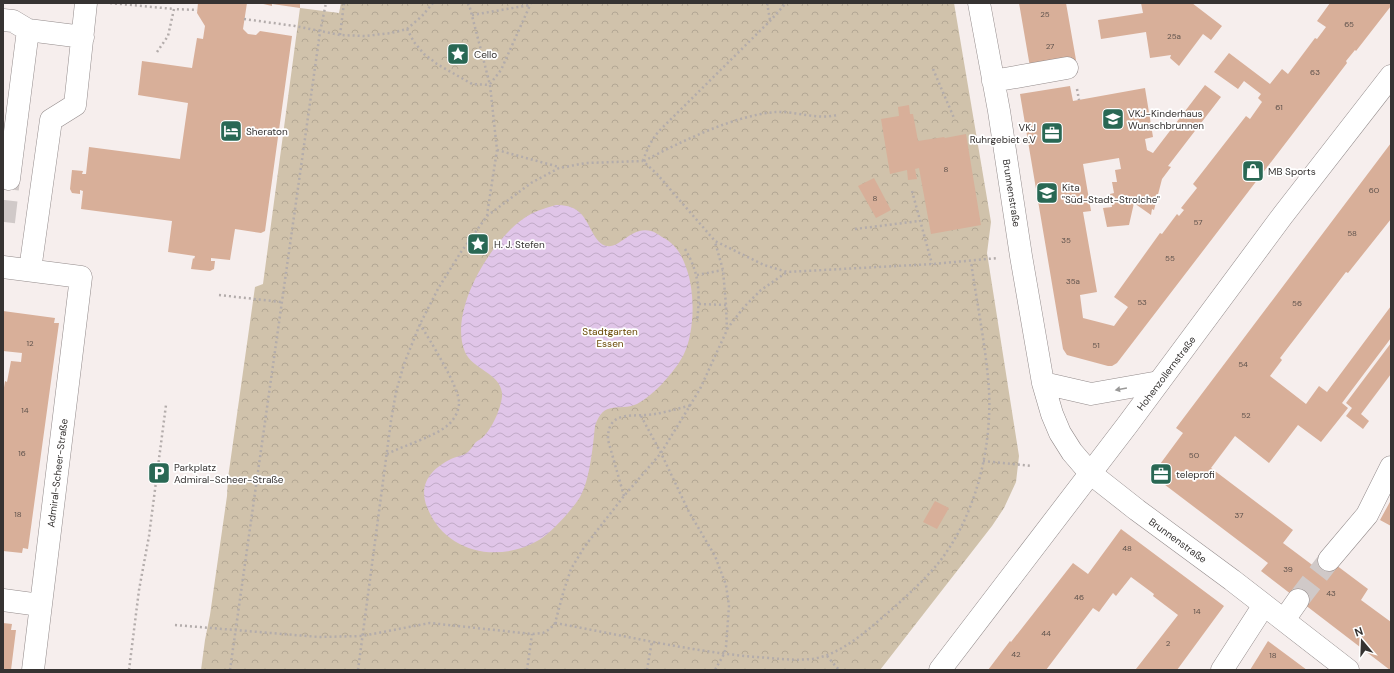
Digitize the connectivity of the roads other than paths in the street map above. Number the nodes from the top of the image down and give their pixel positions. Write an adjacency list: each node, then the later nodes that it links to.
1 (86, 3): 5 (street)
2 (979, 3): 8 (street, Brunnenstraße)
3 (3, 20): 4 (street)
4 (28, 30): 5 (street); 9 (street)
5 (83, 37): 11 (street)
6 (1067, 68): 8 (street)
7 (1391, 76): 12 (street, Hohenzollernstraße)
8 (993, 81): 13 (street, Brunnenstraße)
9 (9, 179)
10 (3, 267): 11 (street)
11 (30, 270): 19 (street, Admiral-Scheer-Straße)
12 (1159, 382): 13 (street, one-way to 13); 15 (street, Hohenzollernstraße)
13 (1043, 383): 15 (street, Brunnenstraße)
14 (1391, 467): 16 (street)
15 (1090, 473): 20 (street, Brunnenstraße); 23 (street, Hohenzollernstraße)
16 (1329, 560)
17 (3, 600): 19 (street)
18 (1298, 600): 21 (street)
19 (40, 605): 22 (street, Admiral-Scheer-Straße)
20 (1264, 605): 21 (street, Brunnenstraße); 24 (street)
21 (1284, 620): 25 (street, Brunnenstraße)
22 (32, 670)
23 (940, 670)
24 (1222, 670)
25 (1348, 670)

